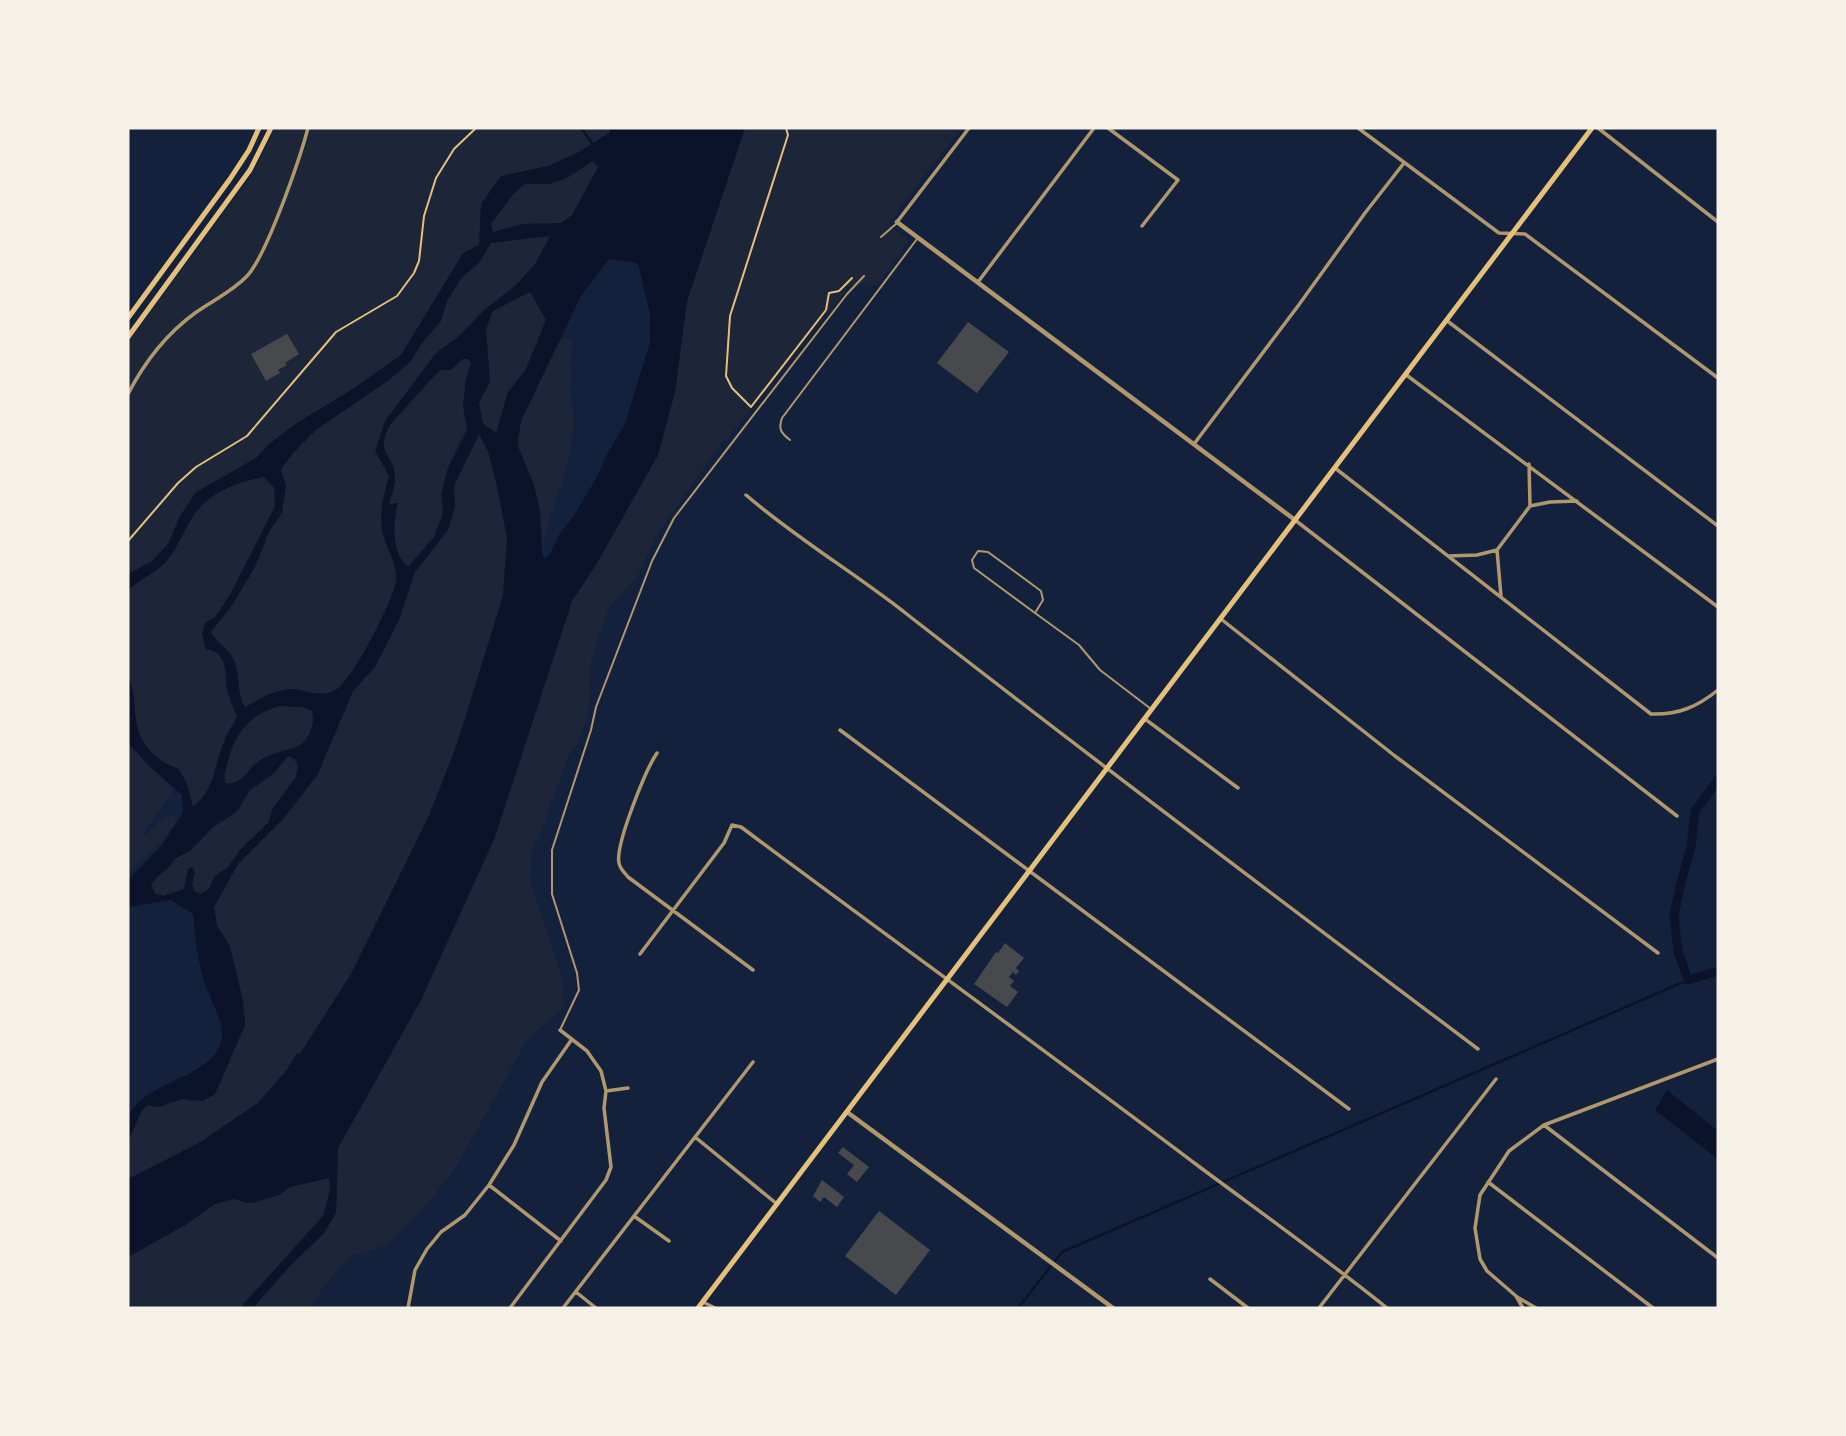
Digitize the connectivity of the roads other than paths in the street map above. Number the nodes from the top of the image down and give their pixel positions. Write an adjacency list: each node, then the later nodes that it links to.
1 (259, 128): 19 (main road)
2 (271, 128): 21 (main road)
3 (308, 128): 24 (street)
4 (969, 128): 11 (street)
5 (1094, 128): 18 (street)
6 (1108, 128): 13 (street)
7 (1358, 128): 10 (street)
8 (1592, 128): 14 (main road)
9 (1598, 128): 12 (street)
10 (1405, 162): 14 (street); 26 (street)
11 (897, 222): 15 (lane); 16 (street)
12 (1718, 222)
13 (1142, 226)
14 (1511, 233): 20 (main road); 23 (street)
15 (881, 237)
16 (918, 238): 18 (street); 25 (lane)
17 (864, 276): 54 (lane)
18 (978, 282): 26 (street)
19 (128, 318)
20 (1446, 320): 22 (main road); 33 (street)
21 (128, 337)
22 (1405, 374): 27 (street); 28 (main road)
23 (1718, 378)
24 (128, 394)
25 (790, 440)
26 (1194, 444): 32 (street)
27 (1529, 464): 30 (street); 31 (street)
28 (1334, 468): 32 (main road); 35 (street)
29 (746, 495): 45 (street)
30 (1578, 501): 31 (street); 37 (street)
31 (1530, 506): 34 (street)
32 (1295, 520): 39 (main road); 47 (street)
33 (1718, 526)
34 (1497, 550): 35 (street); 36 (street)
35 (1449, 556): 36 (street)
36 (1500, 596): 40 (street)
37 (1718, 607)
38 (1035, 613): 38 (lane); 41 (lane)
39 (1221, 619): 41 (main road); 50 (street)
40 (1718, 690)
41 (1152, 710): 42 (main road)
42 (1145, 719): 45 (main road); 46 (street)
43 (839, 730): 48 (street)
44 (657, 753): 49 (street)
45 (1106, 770): 48 (main road); 56 (street)
46 (1238, 788)
47 (1677, 816)
48 (1029, 872): 53 (main road); 62 (street)
49 (673, 910): 51 (street); 52 (street); 53 (street)
50 (1658, 953)
51 (640, 954)
52 (753, 970)
53 (947, 981): 63 (main road); 73 (street)
54 (560, 1030): 55 (street)
55 (572, 1039): 61 (street); 67 (street)
56 (1478, 1049)
57 (1718, 1059): 64 (street)
58 (753, 1062): 65 (street)
59 (1496, 1079): 73 (street)
60 (628, 1088): 61 (street)
61 (606, 1091): 70 (street)
62 (1349, 1109)
63 (847, 1112): 68 (main road); 84 (street)
64 (1544, 1125): 66 (street); 72 (street)
65 (695, 1137): 68 (street); 69 (street)
66 (1488, 1182): 76 (street); 90 (street)
67 (489, 1185): 70 (street); 78 (street)
68 (777, 1204): 77 (main road)
69 (634, 1216): 71 (street); 75 (street)
70 (561, 1241): 79 (street)
71 (669, 1241)
72 (1718, 1258)
73 (1344, 1274): 86 (street); 87 (street)
74 (1210, 1279): 85 (street)
75 (576, 1292): 80 (street); 81 (street)
76 (1517, 1296): 88 (street); 89 (street)
77 (703, 1301): 82 (main road); 83 (street)
78 (408, 1308)
79 (510, 1308)
80 (564, 1308)
81 (596, 1308)
82 (698, 1308)
83 (715, 1308)
84 (1113, 1308)
85 (1248, 1308)
86 (1319, 1308)
87 (1387, 1308)
88 (1523, 1308)
89 (1536, 1308)
90 (1653, 1308)

